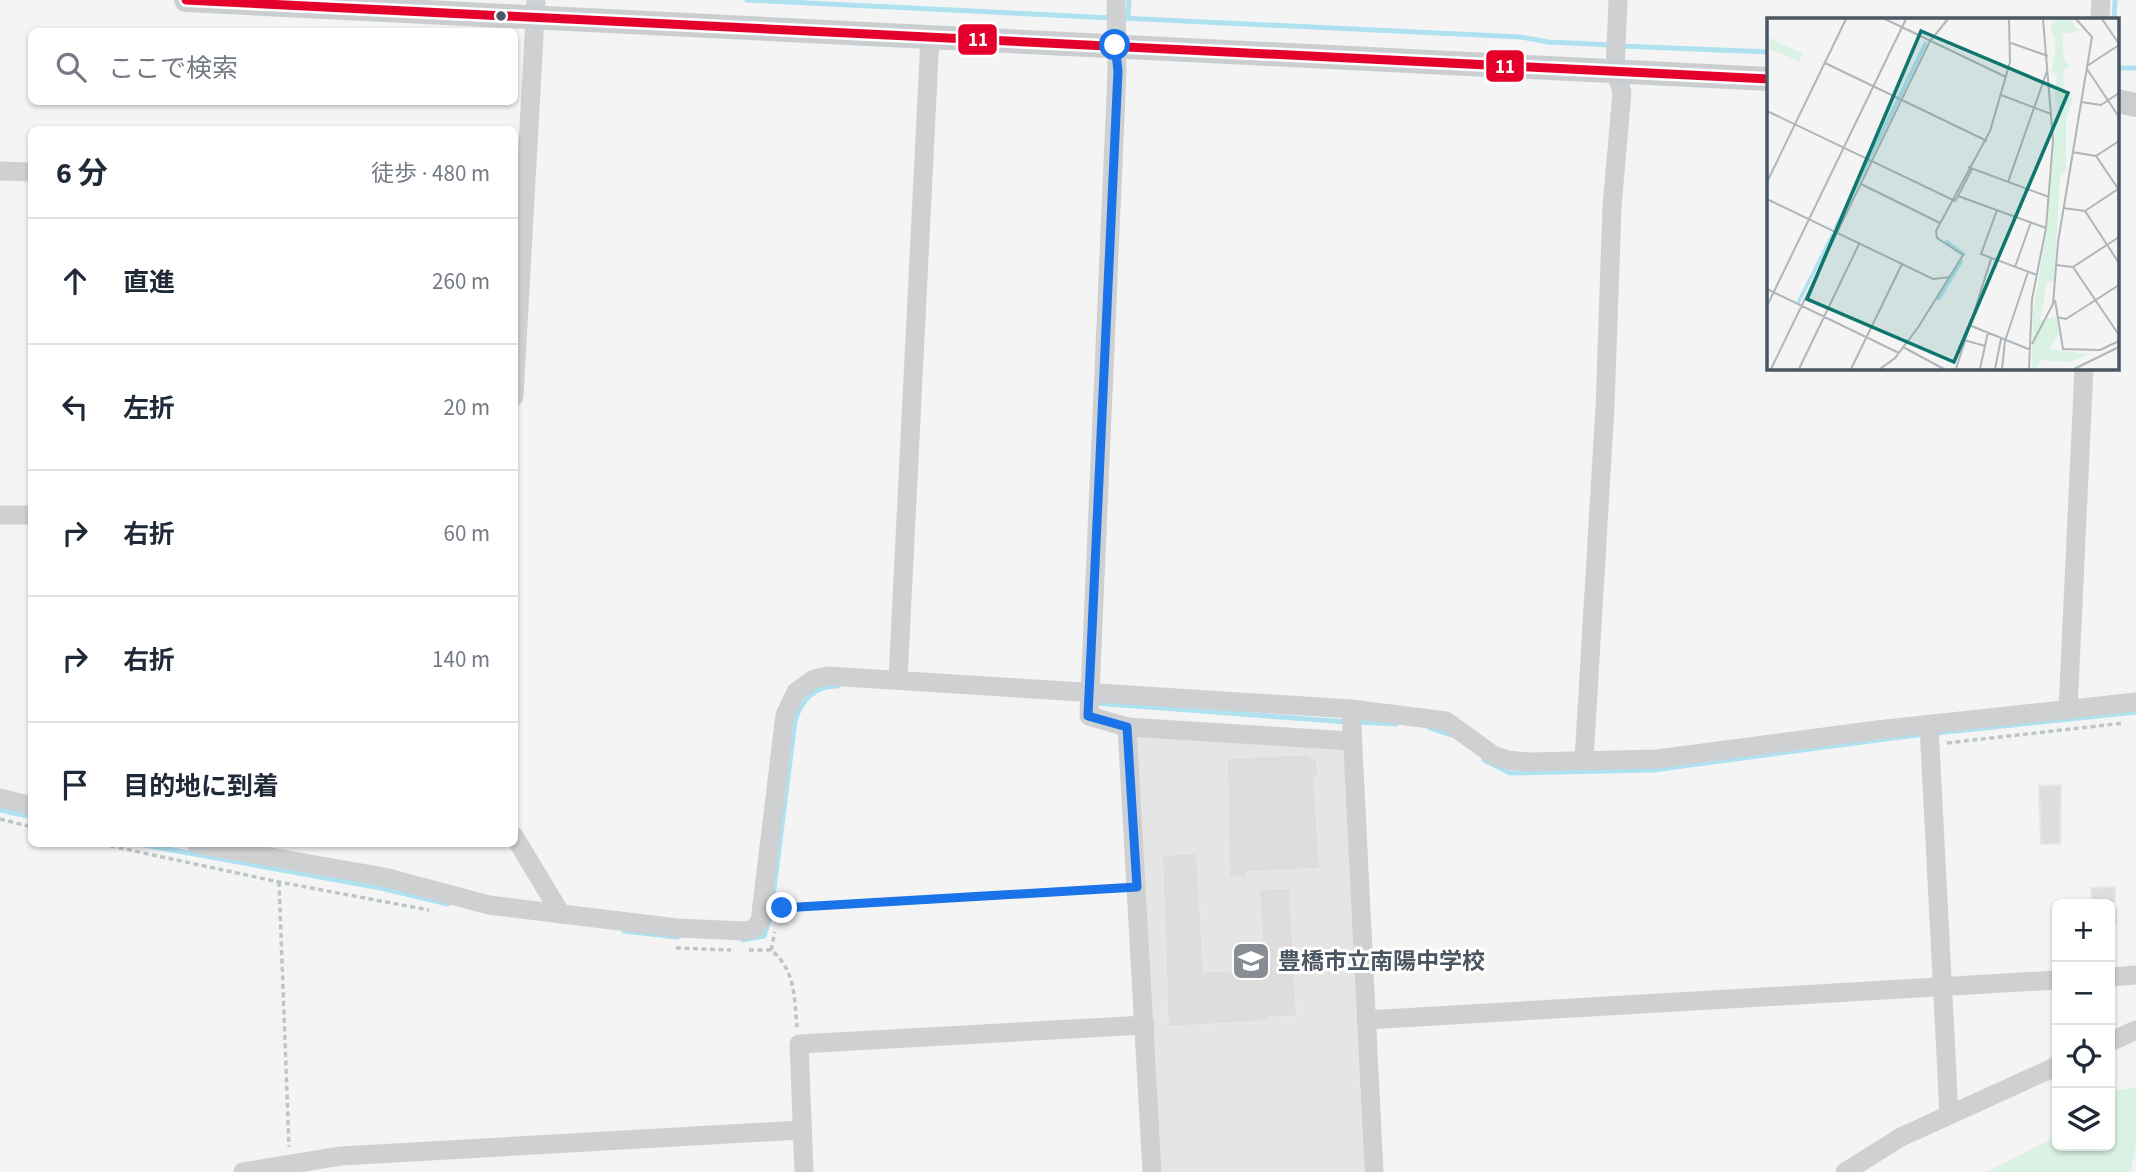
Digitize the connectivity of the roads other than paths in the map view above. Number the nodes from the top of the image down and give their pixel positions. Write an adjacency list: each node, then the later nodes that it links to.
1 (186, 0): 5 (main road)
2 (1618, 0): 9 (street)
3 (2101, 0): 6 (street)
4 (1116, 3): 8 (street)
5 (535, 9): 7 (main road); 15 (street)
6 (2100, 18)
7 (930, 37): 8 (main road); 20 (street)
8 (1115, 37): 9 (main road); 21 (street)
9 (1616, 51): 10 (main road); 28 (street)
10 (1767, 79)
11 (2118, 100): 12 (main road)
12 (2136, 105)
13 (0, 171): 14 (street)
14 (28, 172)
15 (519, 195): 16 (street)
16 (518, 235)
17 (2084, 369): 24 (street)
18 (0, 515): 19 (street)
19 (28, 515)
20 (898, 679): 21 (street); 33 (street)
21 (1090, 691): 23 (street); 25 (street)
22 (2136, 702): 24 (street)
23 (1351, 709): 26 (street); 28 (street)
24 (2068, 710): 27 (street)
25 (1127, 727): 26 (street); 39 (street)
26 (1352, 735): 38 (street)
27 (1930, 737): 28 (street); 37 (street)
28 (1584, 760)
29 (0, 799): 30 (street)
30 (28, 805)
31 (518, 843): 33 (street)
32 (213, 847): 33 (street)
33 (561, 914)
34 (2136, 975): 35 (street)
35 (2115, 977)
36 (2052, 980): 37 (street)
37 (1943, 987): 38 (street); 43 (street)
38 (1367, 1020): 49 (street)
39 (1145, 1025): 44 (street); 48 (street)
40 (2136, 1030): 41 (street)
41 (2115, 1040)
42 (2052, 1068): 43 (street)
43 (1949, 1114): 50 (street)
44 (801, 1130): 45 (street); 47 (street)
45 (290, 1169): 46 (street)
46 (243, 1172)
47 (804, 1172)
48 (1153, 1172)
49 (1374, 1172)
50 (1845, 1172)

